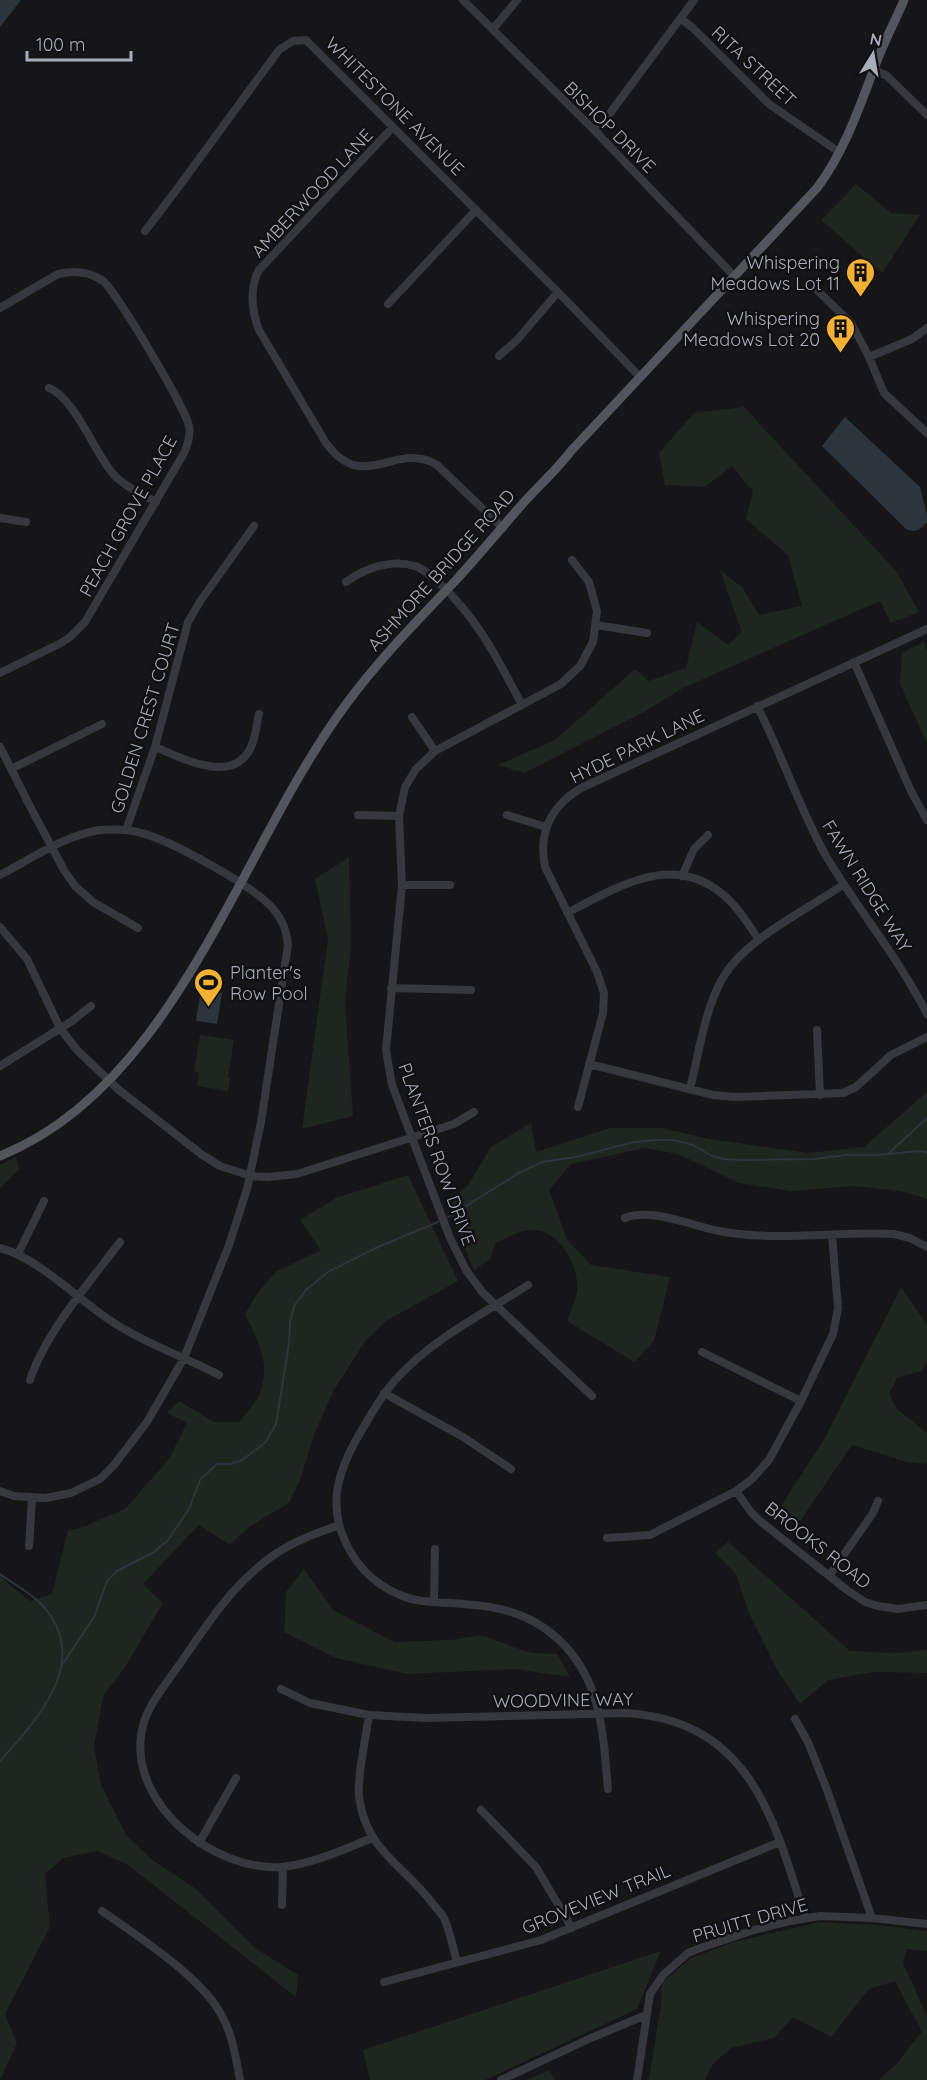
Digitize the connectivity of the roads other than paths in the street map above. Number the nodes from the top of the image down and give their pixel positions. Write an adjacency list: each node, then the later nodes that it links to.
1 (462, 0): 6 (street, BISHOP DRIVE)
2 (517, 0): 6 (street)
3 (694, 0): 5 (street)
4 (903, 0): 7 (main road, ASHMORE BRIDGE ROAD)
5 (681, 19): 10 (street); 11 (street, RITA STREET)
6 (493, 29): 10 (street, BISHOP DRIVE)
7 (874, 70): 8 (street); 11 (main road, ASHMORE BRIDGE ROAD)
8 (927, 115)
9 (393, 127): 12 (street, WHITESTONE AVENUE); 13 (street, WHITESTONE AVENUE); 29 (street, AMBERWOOD LANE)
10 (596, 132): 14 (street, BISHOP DRIVE)
11 (839, 152): 14 (main road, ASHMORE BRIDGE ROAD)
12 (476, 210): 16 (street, WHITESTONE AVENUE); 17 (street)
13 (145, 231)
14 (735, 277): 22 (main road, ASHMORE BRIDGE ROAD)
15 (816, 289): 21 (street)
16 (558, 292): 20 (street); 22 (street, WHITESTONE AVENUE)
17 (388, 304)
18 (0, 308): 25 (street, PEACH GROVE PLACE)
19 (927, 328): 21 (street)
20 (499, 356)
21 (869, 357): 24 (street)
22 (640, 377): 29 (main road, ASHMORE BRIDGE ROAD)
23 (49, 388): 25 (street)
24 (927, 434)
25 (156, 502): 37 (street, PEACH GROVE PLACE)
26 (0, 518): 27 (street)
27 (26, 522)
28 (254, 526): 44 (street, GOLDEN CREST COURT)
29 (503, 528): 32 (main road, ASHMORE BRIDGE ROAD)
30 (573, 560): 33 (street)
31 (346, 582): 32 (street)
32 (446, 590): 38 (street); 57 (main road, ASHMORE BRIDGE ROAD)
33 (596, 625): 35 (street); 38 (street, PLANTERS ROW DRIVE)
34 (927, 629): 36 (street, HYDE PARK LANE)
35 (647, 633)
36 (854, 662): 39 (street, HYDE PARK LANE); 50 (street)
37 (0, 673)
38 (522, 705): 45 (street, PLANTERS ROW DRIVE)
39 (757, 706): 51 (street, HYDE PARK LANE); 58 (street, FAWN RIDGE WAY)
40 (259, 714): 44 (street)
41 (412, 717): 45 (street)
42 (102, 724): 46 (street)
43 (0, 747): 46 (street)
44 (155, 747): 52 (street, GOLDEN CREST COURT)
45 (435, 751): 49 (street, PLANTERS ROW DRIVE)
46 (12, 769): 54 (street)
47 (358, 815): 49 (street)
48 (507, 815): 51 (street)
49 (399, 816): 59 (street, PLANTERS ROW DRIVE)
50 (927, 820)
51 (546, 827): 61 (street, HYDE PARK LANE)
52 (126, 830): 54 (street); 57 (street)
53 (708, 835): 56 (street)
54 (52, 848): 55 (street); 63 (street)
55 (0, 875)
56 (682, 876): 61 (street); 64 (street)
57 (240, 883): 74 (main road, ASHMORE BRIDGE ROAD); 81 (street)
58 (844, 884): 64 (street); 68 (street, FAWN RIDGE WAY)
59 (402, 885): 60 (street); 65 (street, PLANTERS ROW DRIVE)
60 (450, 885)
61 (567, 913): 72 (street, HYDE PARK LANE)
62 (0, 927): 69 (street)
63 (138, 928)
64 (759, 939): 75 (street)
65 (392, 988): 66 (street); 79 (street, PLANTERS ROW DRIVE)
66 (471, 990)
67 (92, 1006): 69 (street)
68 (927, 1014)
69 (60, 1028): 73 (street); 74 (street)
70 (817, 1030): 76 (street)
71 (927, 1037): 76 (street)
72 (590, 1064): 75 (street); 77 (street, HYDE PARK LANE)
73 (0, 1066)
74 (108, 1081): 80 (main road, ASHMORE BRIDGE ROAD); 81 (street)
75 (690, 1089): 76 (street)
76 (820, 1095)
77 (578, 1107)
78 (474, 1112): 79 (street)
79 (412, 1137): 81 (street); 91 (street, PLANTERS ROW DRIVE)
80 (0, 1156)
81 (251, 1176): 93 (street)
82 (44, 1201): 88 (street)
83 (625, 1218): 84 (street)
84 (832, 1235): 86 (street); 98 (street)
85 (120, 1242): 90 (street)
86 (927, 1247)
87 (0, 1248): 88 (street)
88 (18, 1254): 90 (street)
89 (528, 1286): 91 (street)
90 (79, 1298): 93 (street); 95 (street)
91 (496, 1306): 96 (street); 97 (street, PLANTERS ROW DRIVE)
92 (702, 1352): 98 (street)
93 (184, 1358): 94 (street); 102 (street)
94 (219, 1375)
95 (30, 1380)
96 (384, 1393): 99 (street); 104 (street)
97 (592, 1396)
98 (801, 1401): 101 (street)
99 (510, 1469)
100 (0, 1491): 102 (street)
101 (736, 1491): 105 (street); 108 (street, BROOKS ROAD)
102 (32, 1498): 106 (street)
103 (878, 1501): 108 (street)
104 (339, 1525): 109 (street); 120 (street)
105 (607, 1538)
106 (28, 1546)
107 (435, 1549): 109 (street)
108 (829, 1576): 110 (street, BROOKS ROAD)
109 (434, 1602): 112 (street)
110 (927, 1605)
111 (281, 1689): 113 (street, WOODVINE WAY)
112 (600, 1714): 113 (street, WOODVINE WAY); 116 (street); 119 (street, WOODVINE WAY)
113 (369, 1715): 118 (street)
114 (795, 1719): 125 (street)
115 (236, 1778): 120 (street)
116 (608, 1789)
117 (481, 1810): 127 (street)
118 (372, 1838): 121 (street); 128 (street)
119 (780, 1842): 124 (street, WOODVINE WAY); 127 (street, GROVEVIEW TRAIL)
120 (199, 1843): 121 (street)
121 (283, 1867): 122 (street)
122 (282, 1905)
123 (102, 1911): 131 (street)
124 (805, 1918): 125 (street, PRUITT DRIVE); 130 (street, PRUITT DRIVE)
125 (872, 1918): 126 (street, PRUITT DRIVE)
126 (927, 1924)
127 (572, 1928): 128 (street, GROVEVIEW TRAIL)
128 (457, 1962): 129 (street, GROVEVIEW TRAIL)
129 (384, 1982)
130 (646, 2015): 132 (street); 133 (street, PRUITT DRIVE)
131 (240, 2080)
132 (501, 2080)
133 (637, 2080)

